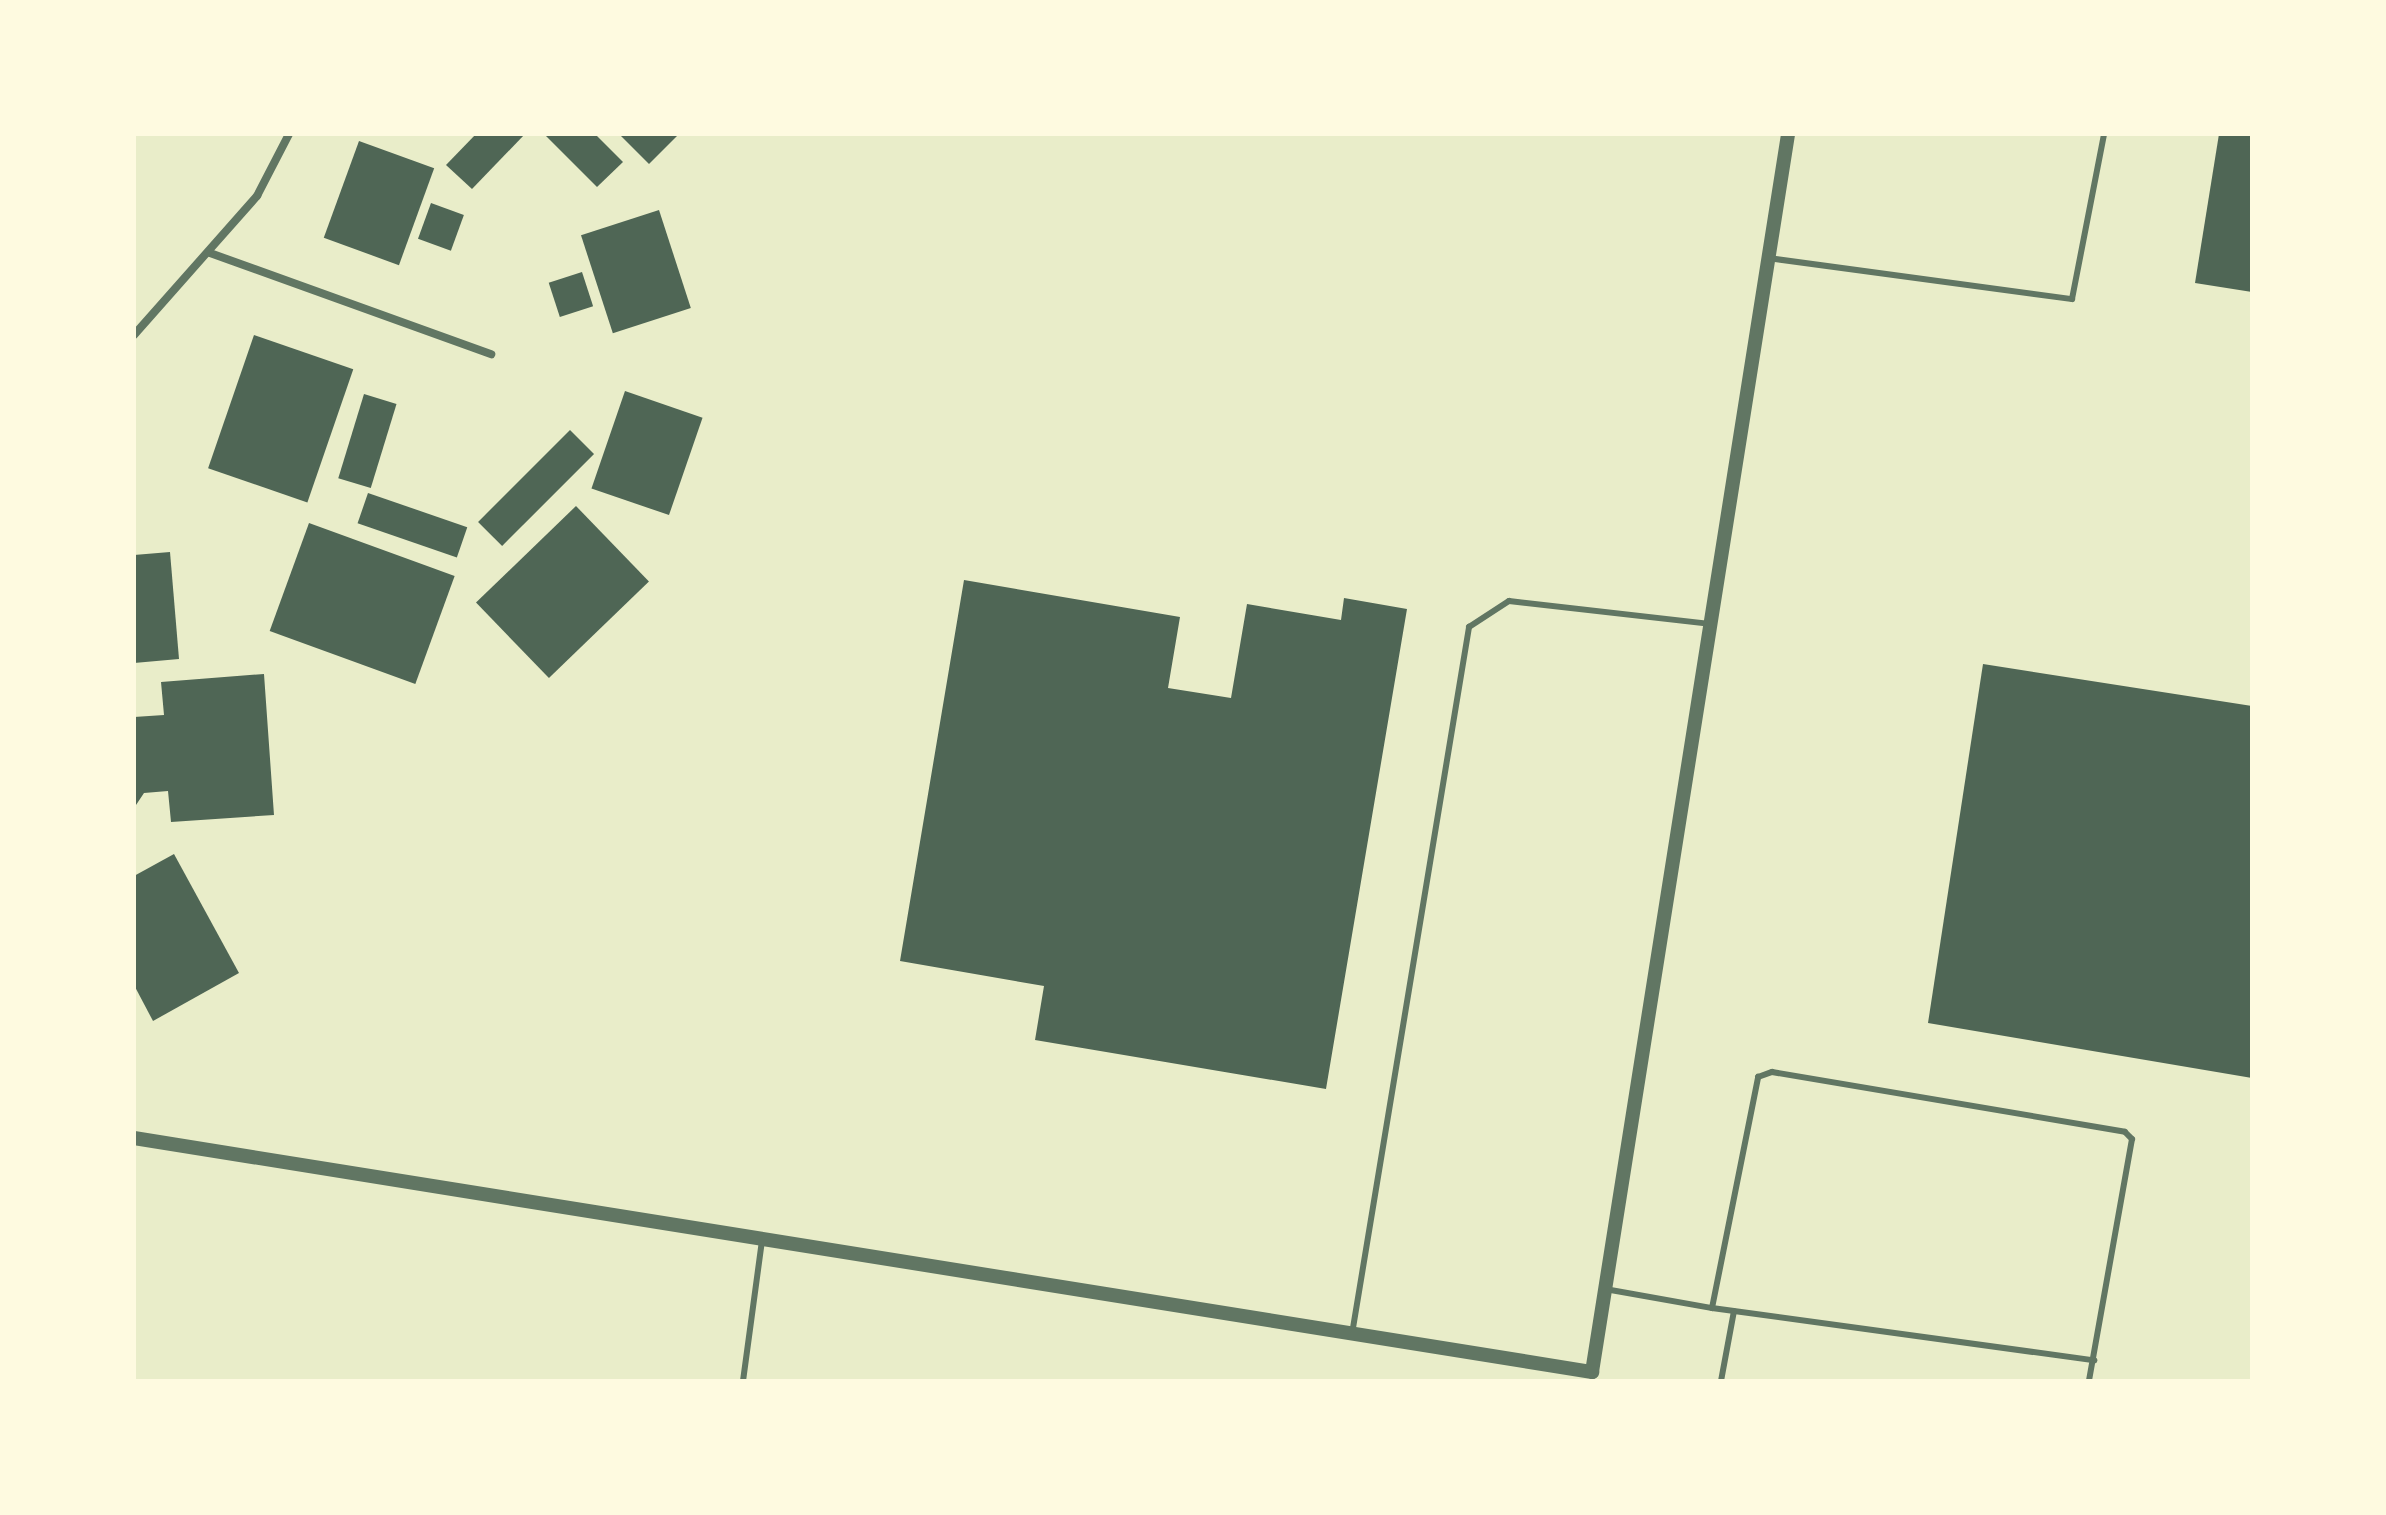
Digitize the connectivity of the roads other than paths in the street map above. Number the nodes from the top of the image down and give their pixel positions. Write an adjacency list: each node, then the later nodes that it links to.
1 (289, 134): 4 (street)
2 (1788, 134): 5 (street)
3 (2104, 134): 5 (lane)
4 (210, 253): 6 (street); 7 (street)
5 (1768, 258): 8 (street)
6 (134, 335)
7 (491, 354)
8 (1711, 624): 11 (street); 14 (lane)
9 (134, 1138): 10 (street)
10 (762, 1241): 14 (street); 17 (lane)
11 (1605, 1289): 12 (lane); 16 (street)
12 (1712, 1308): 13 (lane); 15 (lane)
13 (1734, 1311): 15 (lane); 18 (lane)
14 (1352, 1334): 16 (street)
15 (2094, 1360): 19 (lane)
16 (1592, 1377)
17 (743, 1381)
18 (1721, 1381)
19 (2089, 1381)

